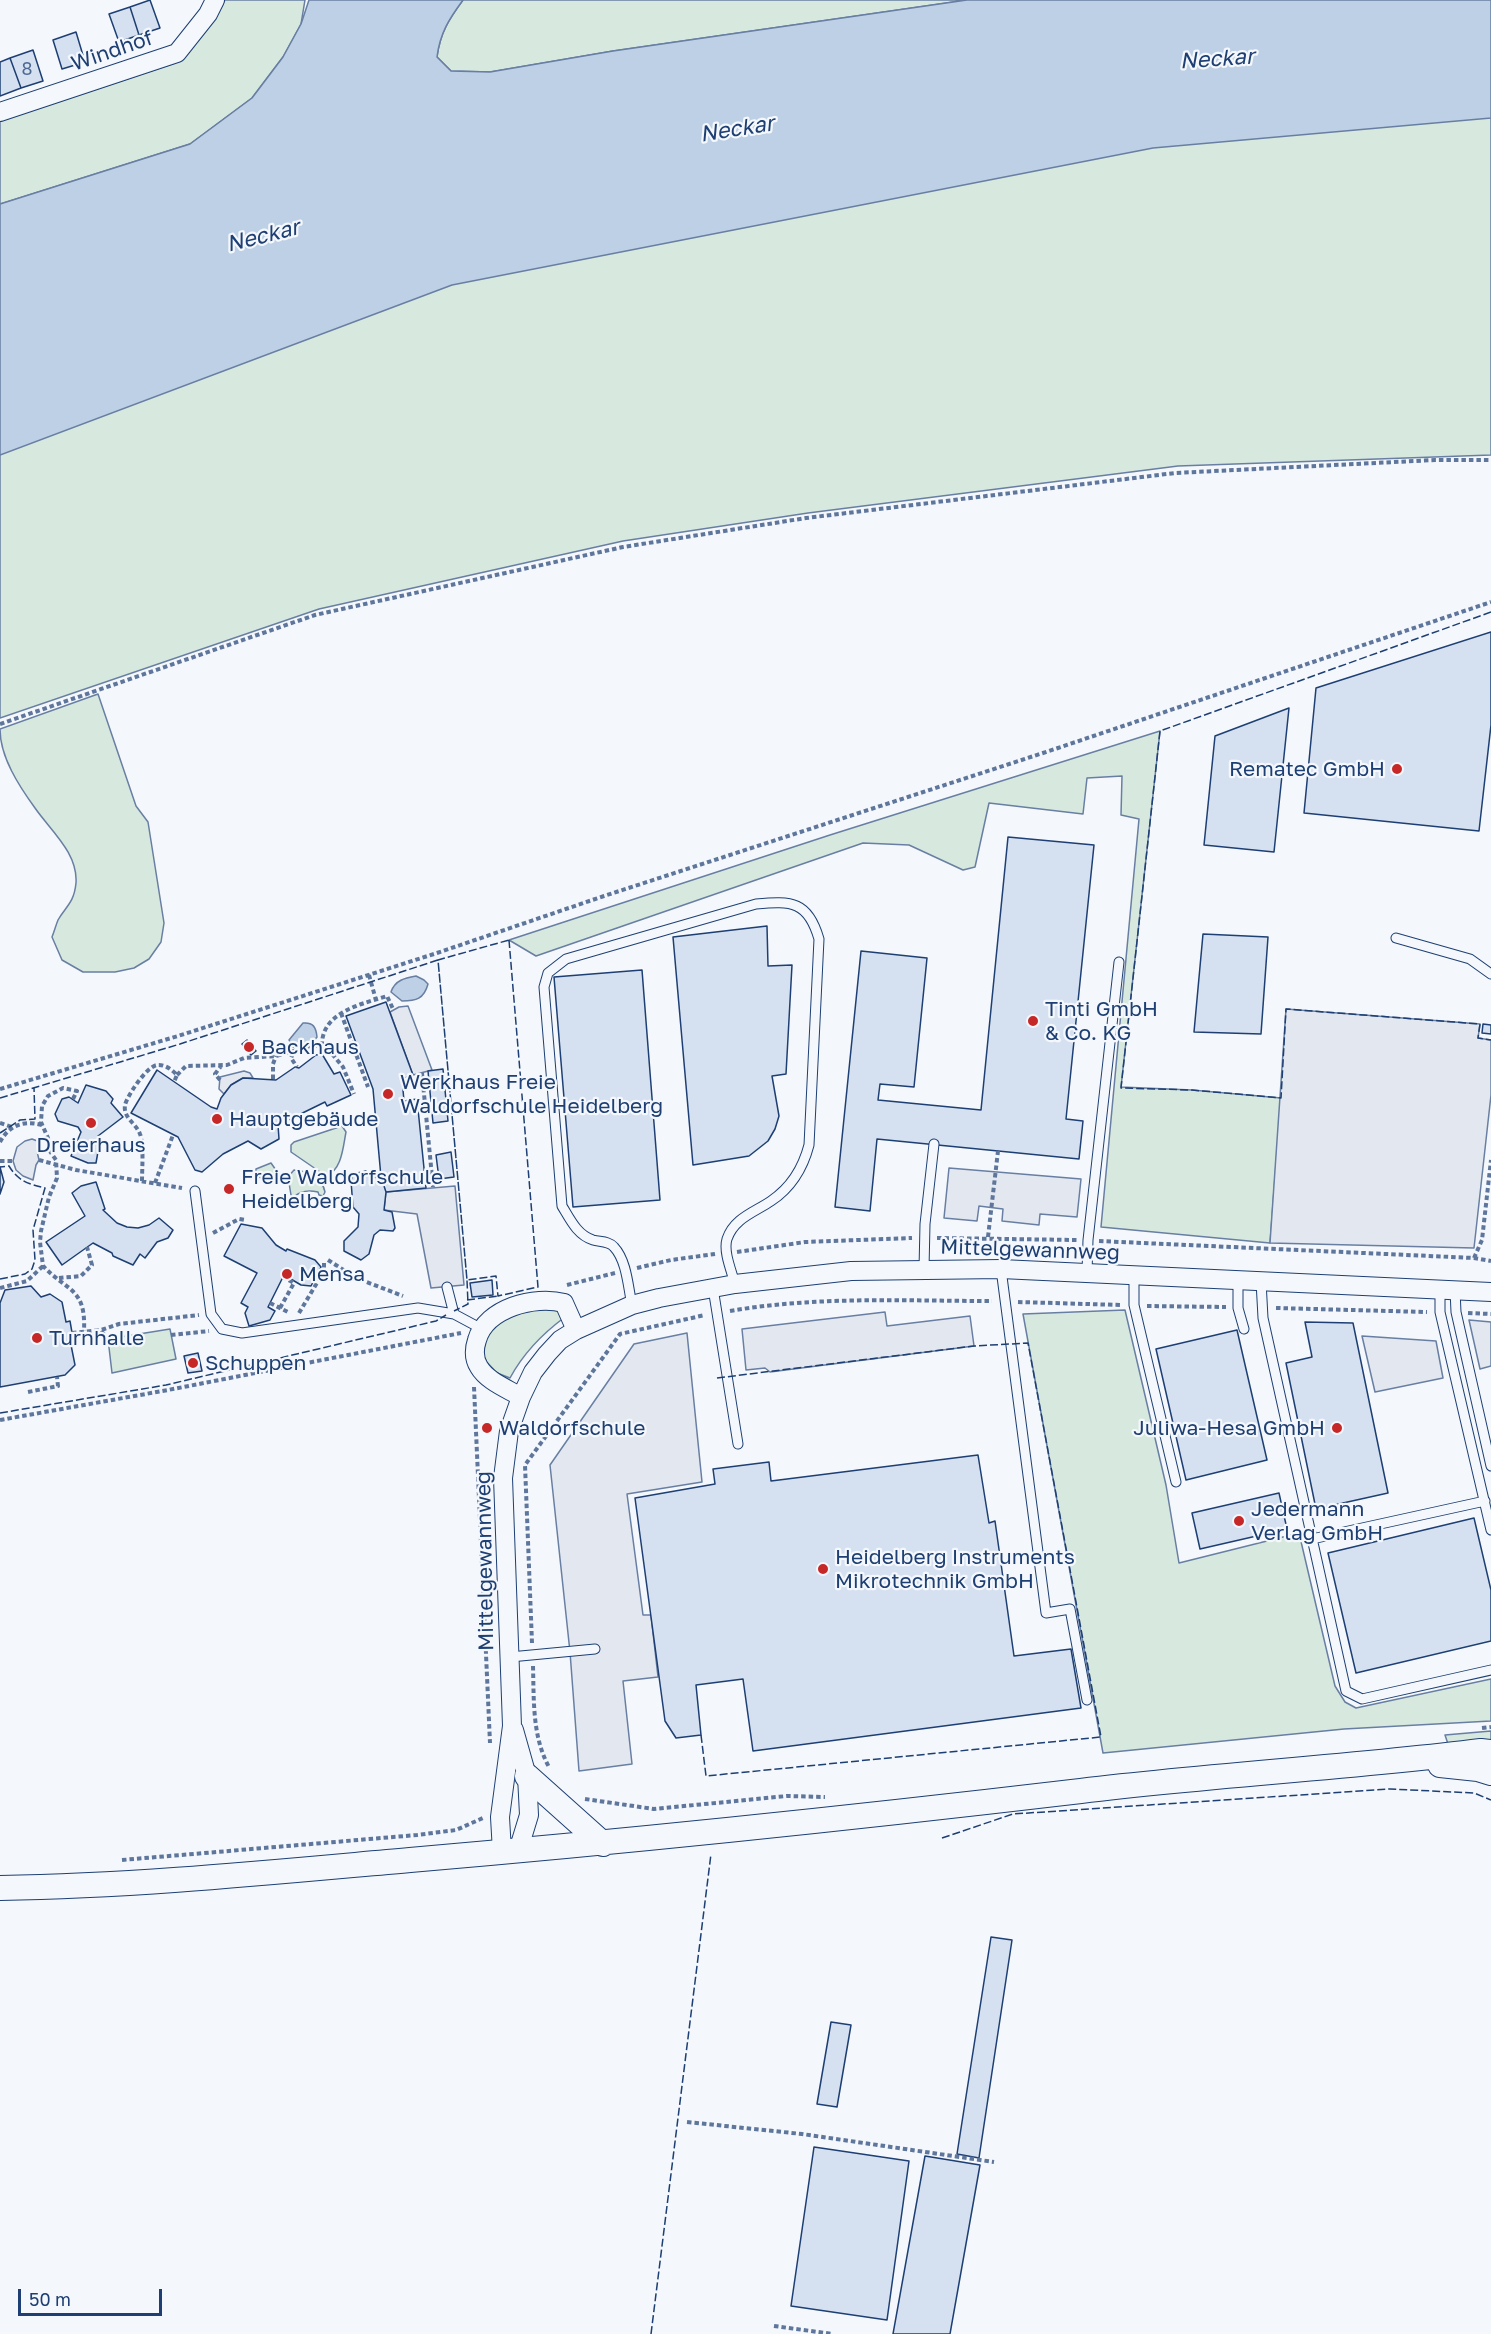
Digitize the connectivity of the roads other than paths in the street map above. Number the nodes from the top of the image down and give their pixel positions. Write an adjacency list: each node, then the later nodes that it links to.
1 (215, 0): 2 (street, Windhof)
2 (0, 112)
3 (1396, 938): 5 (lane)
4 (1119, 962): 10 (lane)
5 (1491, 974)
6 (934, 1144): 8 (lane)
7 (195, 1191): 20 (lane)
8 (924, 1269): 9 (street, Mittelgewannweg); 14 (street, Mittelgewannweg)
9 (1001, 1269): 10 (street, Mittelgewannweg); 34 (lane)
10 (1087, 1273): 11 (street, Mittelgewannweg)
11 (1134, 1275): 12 (street, Mittelgewannweg); 27 (lane)
12 (1238, 1280): 13 (street, Mittelgewannweg); 22 (lane)
13 (1261, 1281): 17 (street, Mittelgewannweg); 30 (lane)
14 (735, 1284): 16 (street, Mittelgewannweg); 19 (lane)
15 (447, 1287): 20 (lane)
16 (713, 1288): 19 (street, Mittelgewannweg); 25 (lane)
17 (1448, 1290): 18 (street, Mittelgewannweg); 26 (lane); 28 (lane)
18 (1491, 1292)
19 (632, 1305): 23 (street, Mittelgewannweg)
20 (454, 1314): 21 (lane)
21 (476, 1328): 23 (street); 24 (street)
22 (1244, 1329)
23 (576, 1330): 24 (street, Mittelgewannweg)
24 (521, 1397): 32 (street, Mittelgewannweg)
25 (738, 1444)
26 (1491, 1466)
27 (1176, 1482)
28 (1485, 1502): 29 (lane); 30 (lane)
29 (1491, 1530)
30 (1312, 1539): 33 (lane)
31 (596, 1649): 32 (lane)
32 (510, 1657): 35 (street, Mittelgewannweg)
33 (1491, 1670)
34 (1087, 1700)
35 (512, 1726): 39 (street, Mittelgewannweg); 41 (street, Mittelgewannweg)
36 (1491, 1752): 37 (main road)
37 (1405, 1760): 38 (main road); 40 (main road)
38 (1491, 1773)
39 (527, 1776): 40 (main road); 41 (street, Mittelgewannweg)
40 (603, 1844): 41 (main road)
41 (510, 1852): 42 (main road)
42 (0, 1888)

